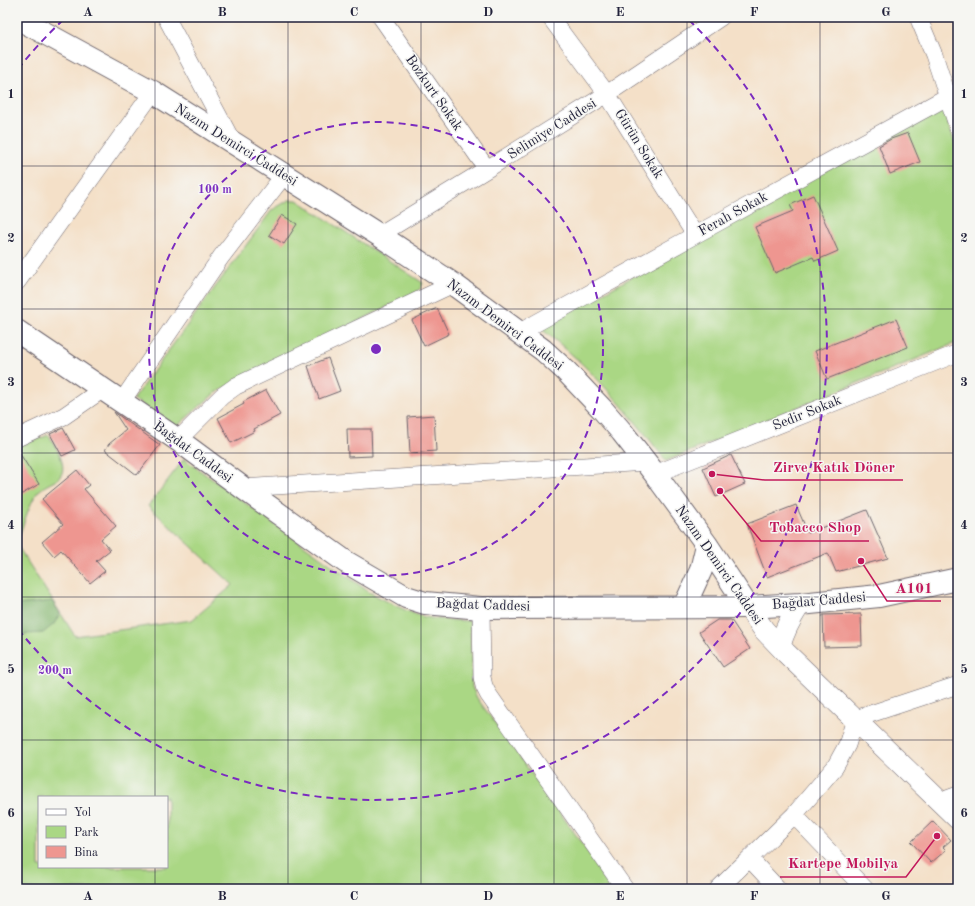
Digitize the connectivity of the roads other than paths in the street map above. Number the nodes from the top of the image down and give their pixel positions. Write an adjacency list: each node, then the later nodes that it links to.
1 (166, 17): 11 (street)
2 (381, 17): 12 (street, Bozkurt Sokak)
3 (550, 17): 8 (street, Gürün Sokak)
4 (721, 17): 8 (street, Selimiye Caddesi)
5 (918, 17): 9 (street)
6 (17, 18): 7 (main road, Nazım Demirci Caddesi)
7 (152, 92): 11 (main road, Nazım Demirci Caddesi); 16 (street)
8 (607, 94): 12 (street, Selimiye Caddesi); 15 (street, Gürün Sokak)
9 (953, 95): 10 (street); 15 (street, Ferah Sokak)
10 (958, 128)
11 (233, 143): 13 (main road, Nazım Demirci Caddesi)
12 (487, 170): 14 (street, Selimiye Caddesi)
13 (284, 175): 14 (main road, Nazım Demirci Caddesi); 22 (street)
14 (379, 235): 17 (main road, Nazım Demirci Caddesi)
15 (695, 235): 19 (street, Ferah Sokak)
16 (17, 282)
17 (453, 284): 19 (main road, Nazım Demirci Caddesi); 24 (street)
18 (17, 331): 21 (main road, Bağdat Caddesi)
19 (520, 332): 25 (main road, Nazım Demirci Caddesi)
20 (958, 352): 25 (street, Sedir Sokak)
21 (103, 389): 22 (main road, Bağdat Caddesi); 23 (street)
22 (122, 401): 24 (main road, Bağdat Caddesi)
23 (17, 438)
24 (178, 440): 26 (main road, Bağdat Caddesi)
25 (650, 468): 26 (street, Sedir Sokak); 27 (main road, Nazım Demirci Caddesi)
26 (242, 488): 32 (main road, Bağdat Caddesi)
27 (707, 545): 30 (main road); 31 (main road, Nazım Demirci Caddesi)
28 (958, 579): 29 (main road, Bağdat Caddesi)
29 (800, 604): 31 (main road, Bağdat Caddesi); 33 (street)
30 (684, 607): 31 (main road, Bağdat Caddesi); 32 (main road, Bağdat Caddesi)
31 (748, 607): 33 (street, Nazım Demirci Caddesi)
32 (481, 608): 40 (street)
33 (780, 646): 35 (street, Nazım Demirci Caddesi)
34 (958, 685): 35 (street)
35 (855, 719): 36 (street, Nazım Demirci Caddesi); 37 (street)
36 (948, 798): 38 (street, Nazım Demirci Caddesi)
37 (794, 815): 39 (street); 43 (street)
38 (958, 819)
39 (750, 859): 41 (street); 42 (street)
40 (625, 889)
41 (718, 889)
42 (778, 889)
43 (865, 889)

